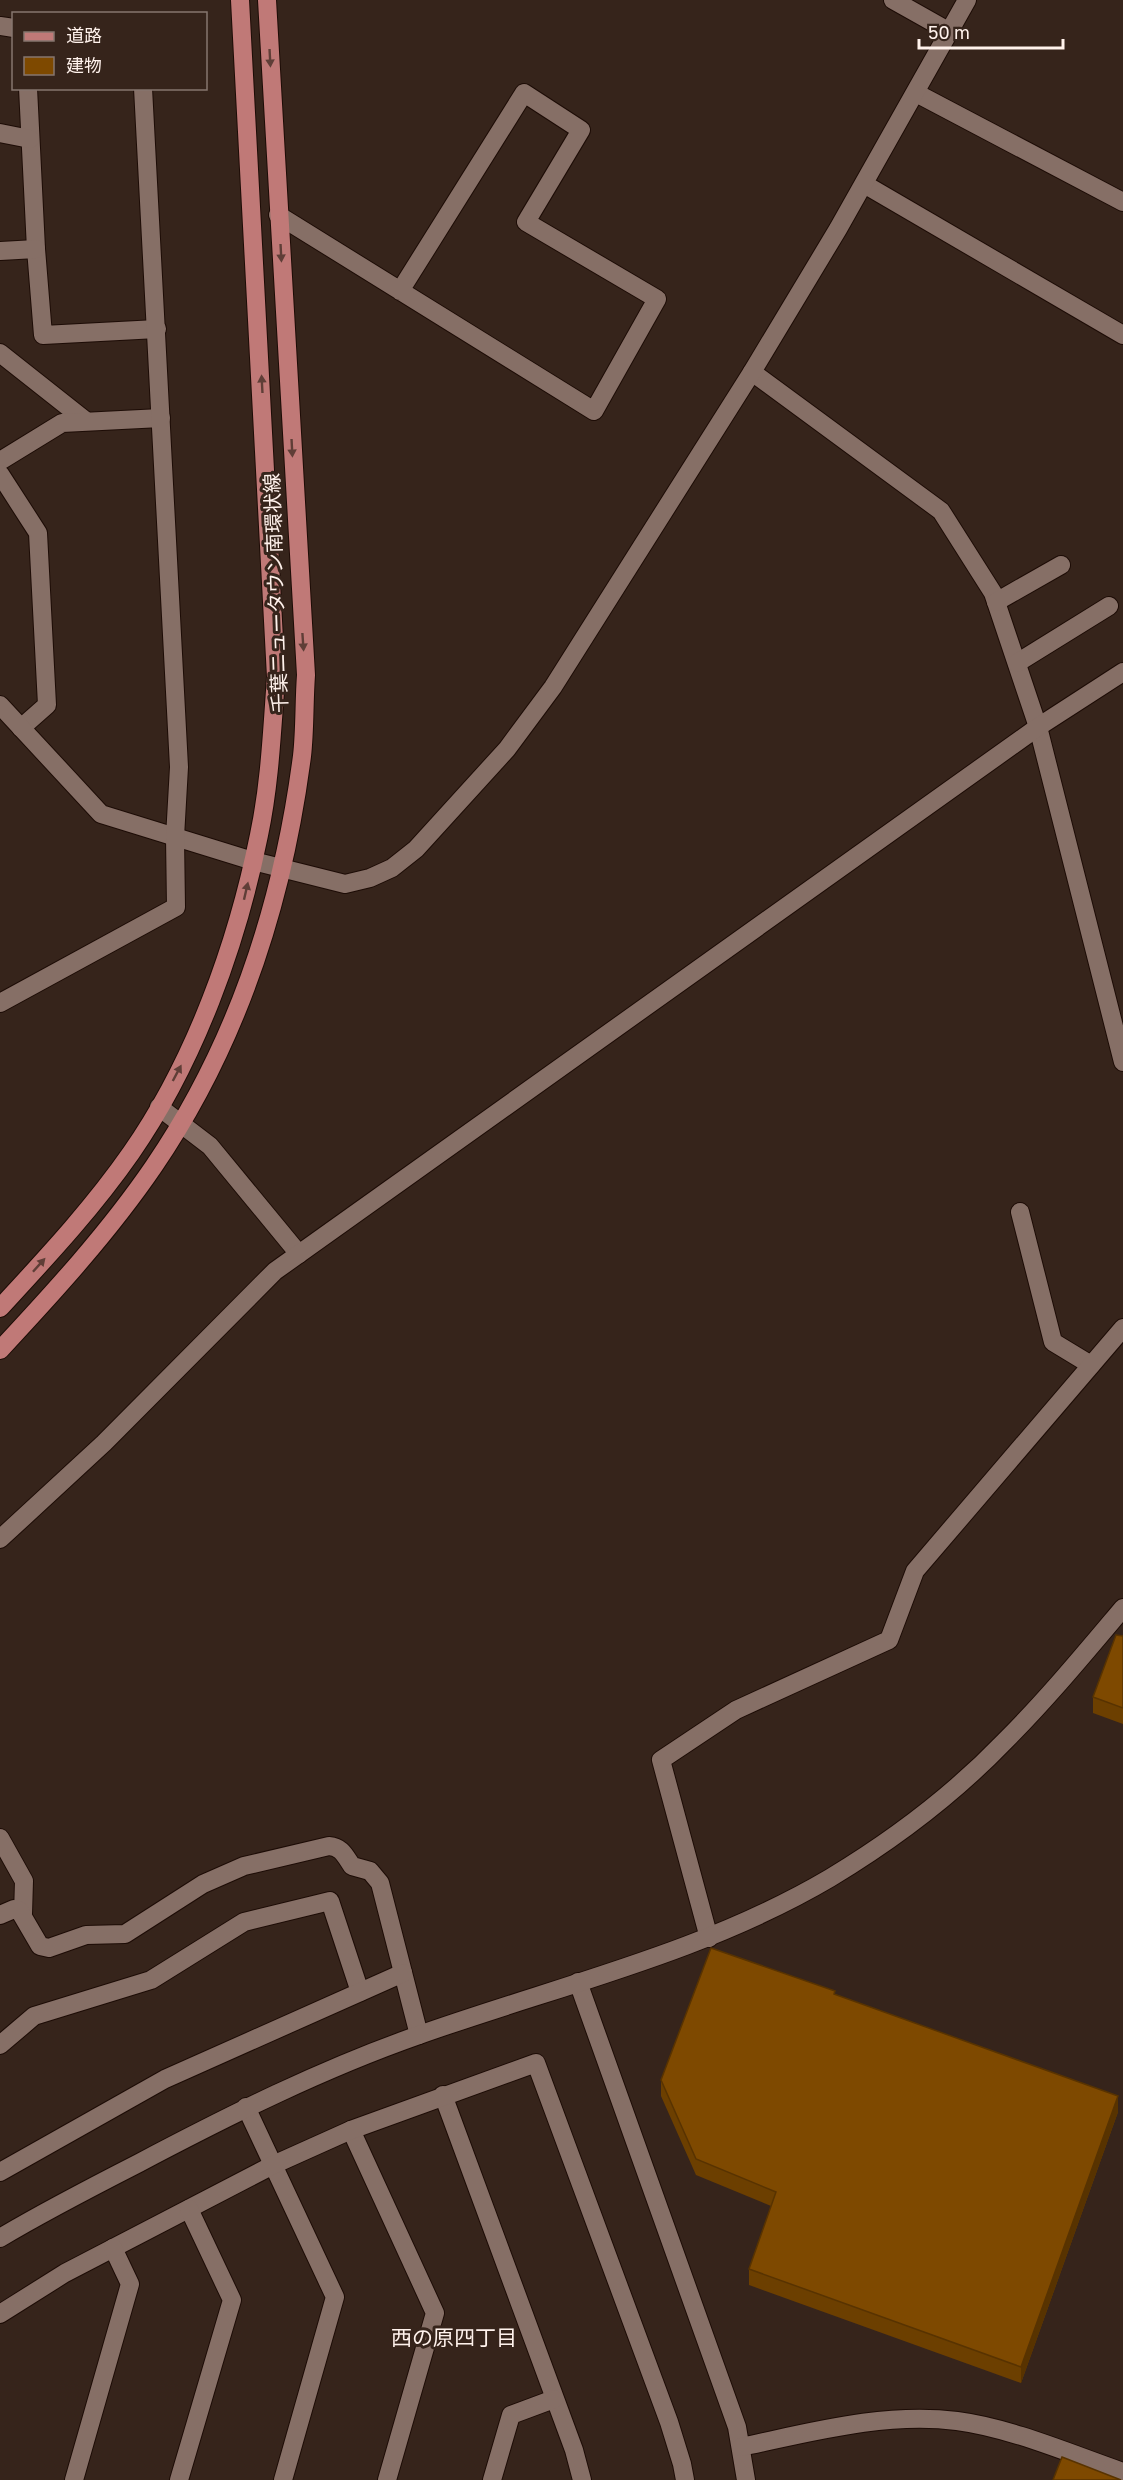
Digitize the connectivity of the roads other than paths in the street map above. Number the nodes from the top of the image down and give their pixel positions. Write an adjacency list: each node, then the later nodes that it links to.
1 (240, 0): 34 (main road, 千葉ニュータウン南環状線, one-way to 1)
2 (267, 0): 13 (main road, 千葉ニュータウン南環状線, one-way to 13)
3 (893, 0): 5 (street)
4 (967, 0): 5 (street)
5 (950, 32): 8 (street)
6 (28, 90): 10 (street)
7 (143, 90): 17 (street)
8 (916, 93): 11 (street); 12 (street)
9 (0, 133): 10 (street)
10 (30, 139): 14 (street)
11 (864, 184): 18 (street); 20 (street)
12 (1123, 202)
13 (278, 215): 16 (street); 35 (main road, 千葉ニュータウン南環状線, one-way to 35)
14 (36, 249): 15 (street); 17 (street)
15 (0, 251)
16 (400, 291): 16 (street)
17 (157, 329): 21 (street)
18 (1123, 335)
19 (0, 353): 22 (street)
20 (752, 372): 26 (street); 35 (street)
21 (161, 418): 22 (street); 33 (street)
22 (86, 421): 23 (street)
23 (0, 461)
24 (0, 474): 32 (street)
25 (1061, 565): 26 (street)
26 (996, 602): 28 (street)
27 (1108, 606): 28 (street)
28 (1017, 663): 31 (street)
29 (1123, 672): 31 (street)
30 (0, 705): 32 (street)
31 (1038, 727): 37 (street); 41 (street)
32 (21, 728): 33 (street)
33 (175, 837): 34 (street); 36 (street)
34 (253, 861): 35 (street); 38 (main road, 千葉ニュータウン南環状線, one-way to 34)
35 (282, 868): 39 (main road, 千葉ニュータウン南環状線)
36 (0, 1003)
37 (1123, 1062)
38 (159, 1107): 39 (street); 42 (main road, 千葉ニュータウン南環状線, one-way to 38)
39 (182, 1122): 41 (street); 44 (main road, 千葉ニュータウン南環状線)
40 (1020, 1212): 45 (street)
41 (299, 1254): 46 (street)
42 (0, 1308)
43 (1123, 1328): 45 (street)
44 (0, 1350)
45 (1091, 1365): 51 (street)
46 (0, 1539)
47 (1123, 1608): 51 (street)
48 (0, 1838): 49 (street)
49 (23, 1914): 50 (street); 52 (street)
50 (0, 1915)
51 (709, 1938): 53 (street)
52 (403, 1972): 54 (street); 55 (street)
53 (578, 1983): 55 (street); 67 (street)
54 (360, 1992): 56 (street); 61 (street)
55 (419, 2035): 58 (street)
56 (0, 2045)
57 (443, 2095): 59 (street); 66 (street); 75 (street)
58 (246, 2107): 60 (street); 63 (street)
59 (351, 2130): 60 (street); 72 (street)
60 (273, 2165): 62 (street); 71 (street)
61 (0, 2172)
62 (189, 2209): 64 (street); 70 (street)
63 (0, 2238)
64 (113, 2248): 65 (street); 69 (street)
65 (0, 2314)
66 (554, 2399): 73 (street); 74 (street)
67 (741, 2447): 68 (street); 76 (street)
68 (1123, 2472)
69 (74, 2480)
70 (179, 2480)
71 (283, 2480)
72 (387, 2480)
73 (492, 2480)
74 (582, 2480)
75 (685, 2480)
76 (746, 2480)

